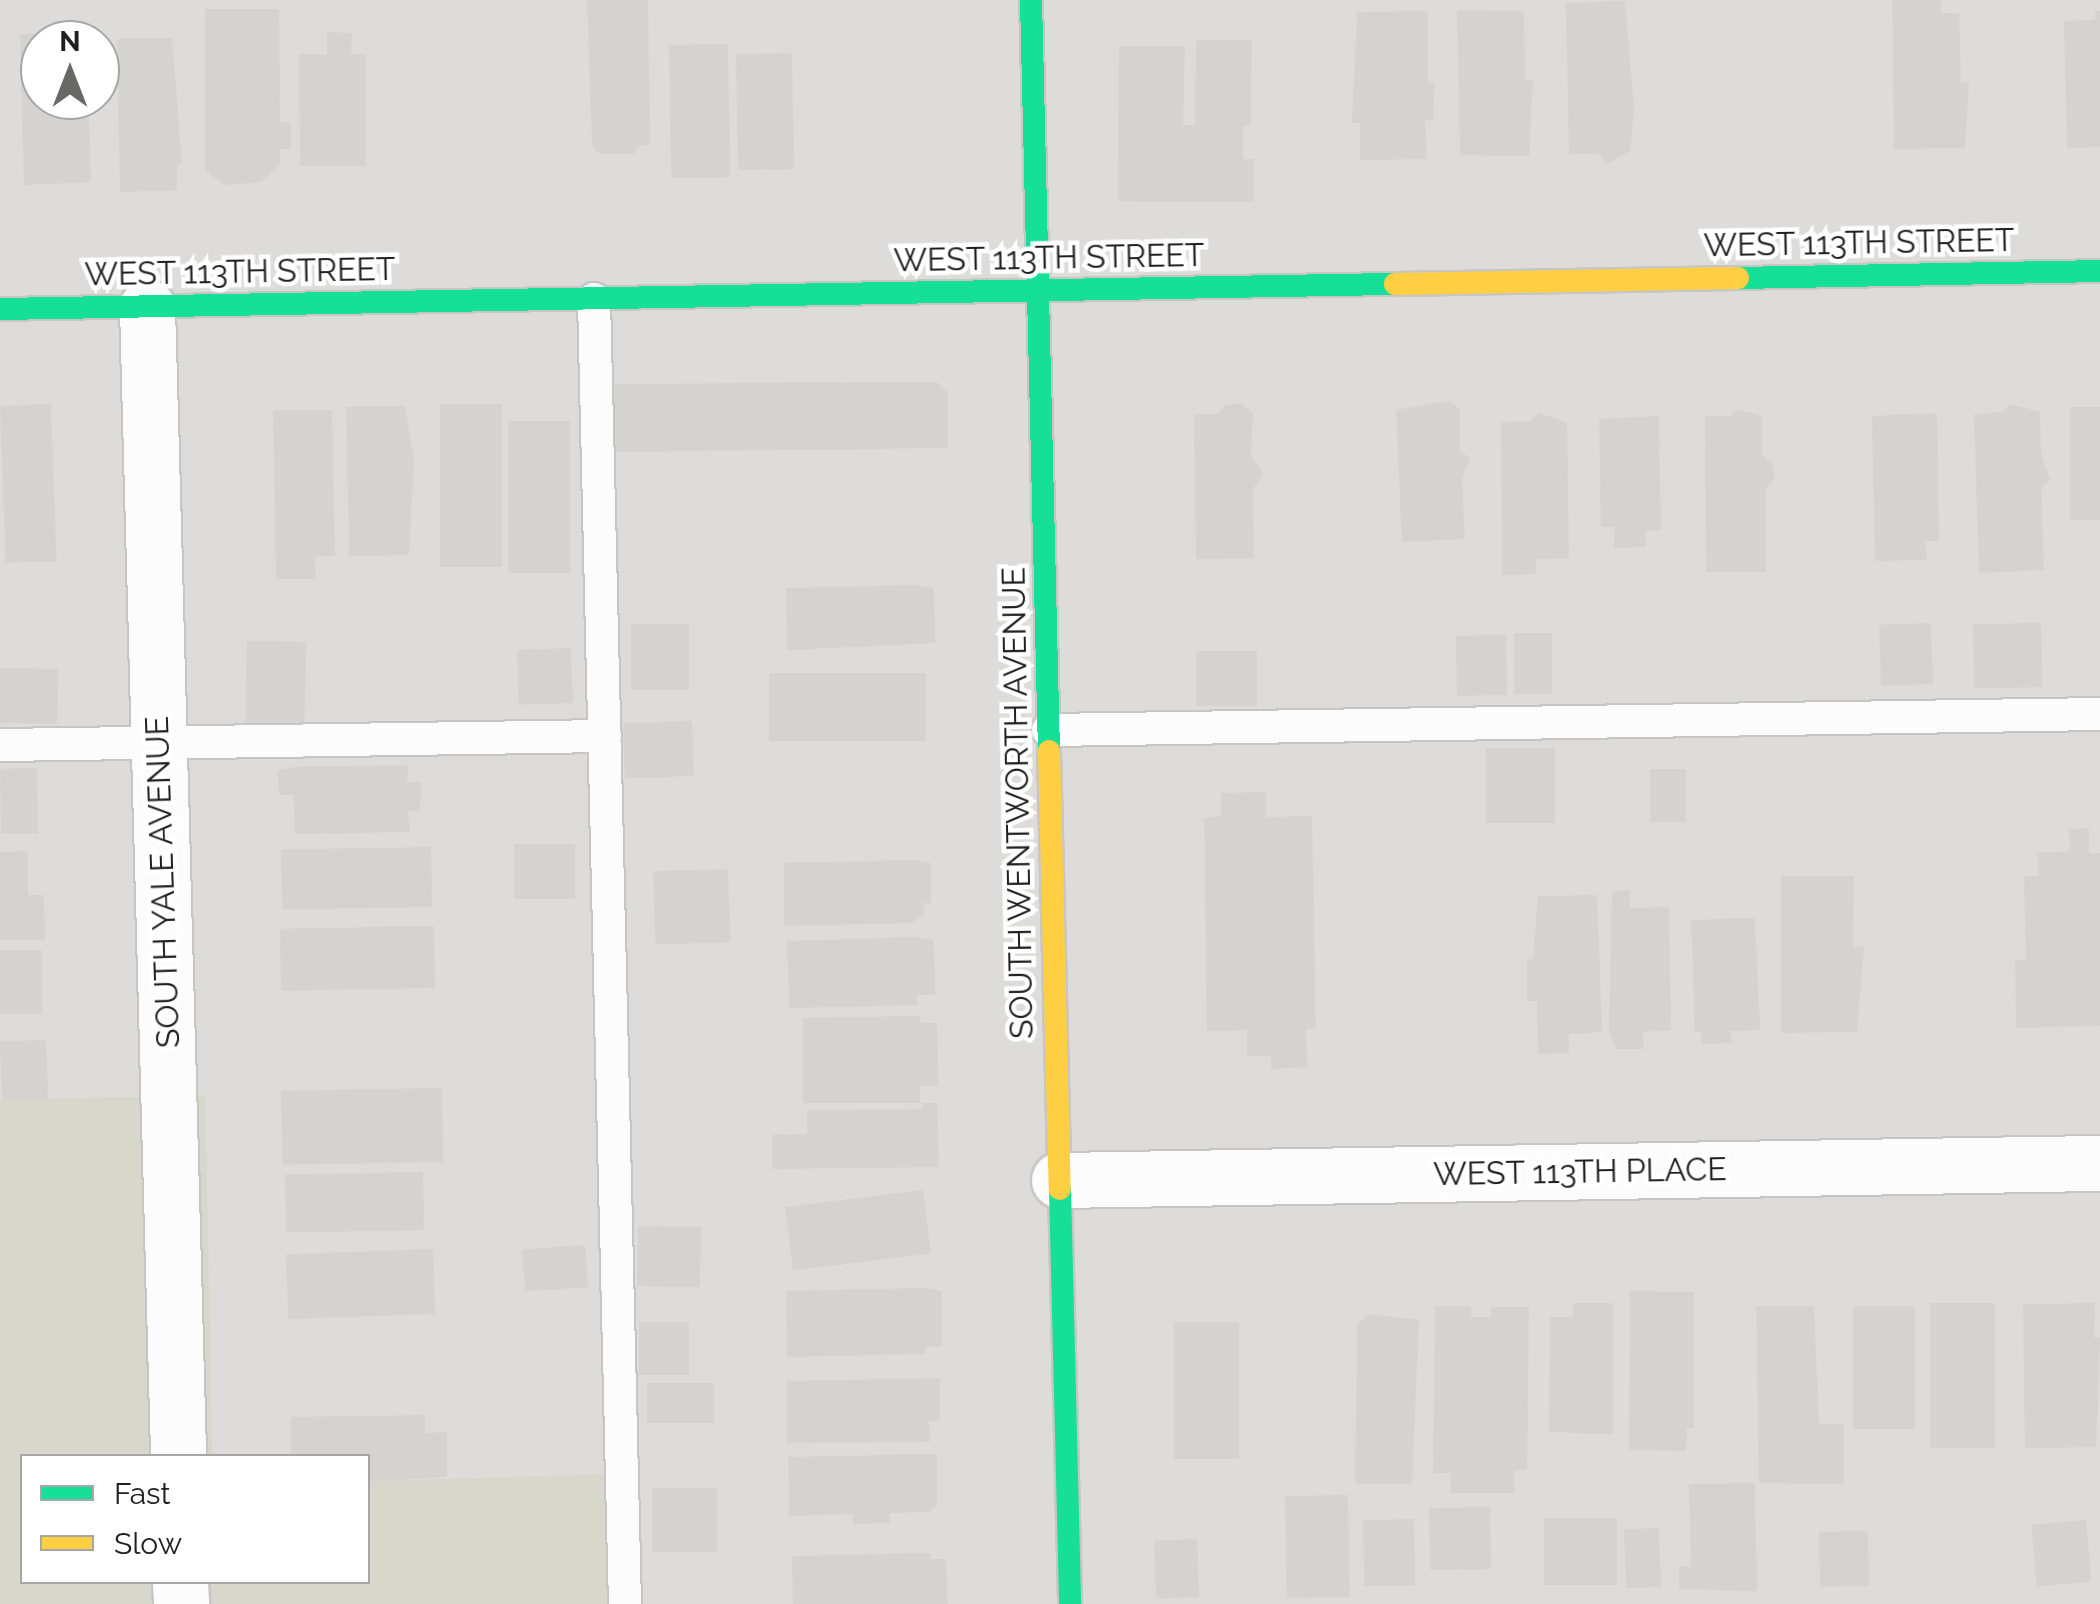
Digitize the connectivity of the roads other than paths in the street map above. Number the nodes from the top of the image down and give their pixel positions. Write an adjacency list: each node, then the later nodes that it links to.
1 (1032, 0): 3 (street, SOUTH WENTWORTH AVENUE)
2 (2100, 271): 3 (street, WEST 113TH STREET)
3 (1038, 291): 4 (street, WEST 113TH STREET); 8 (street, SOUTH WENTWORTH AVENUE)
4 (594, 299): 5 (street, WEST 113TH STREET); 9 (lane)
5 (147, 307): 6 (street, WEST 113TH STREET); 10 (street, SOUTH YALE AVENUE)
6 (0, 309)
7 (2100, 714): 8 (lane)
8 (1048, 730): 13 (street, SOUTH WENTWORTH AVENUE)
9 (605, 736): 10 (lane); 15 (lane)
10 (160, 744): 11 (lane); 14 (street, SOUTH YALE AVENUE)
11 (0, 745)
12 (2100, 1163): 13 (street, WEST 113TH PLACE)
13 (1060, 1180): 16 (street, SOUTH WENTWORTH AVENUE)
14 (178, 1454)
15 (625, 1604)
16 (1070, 1604)

